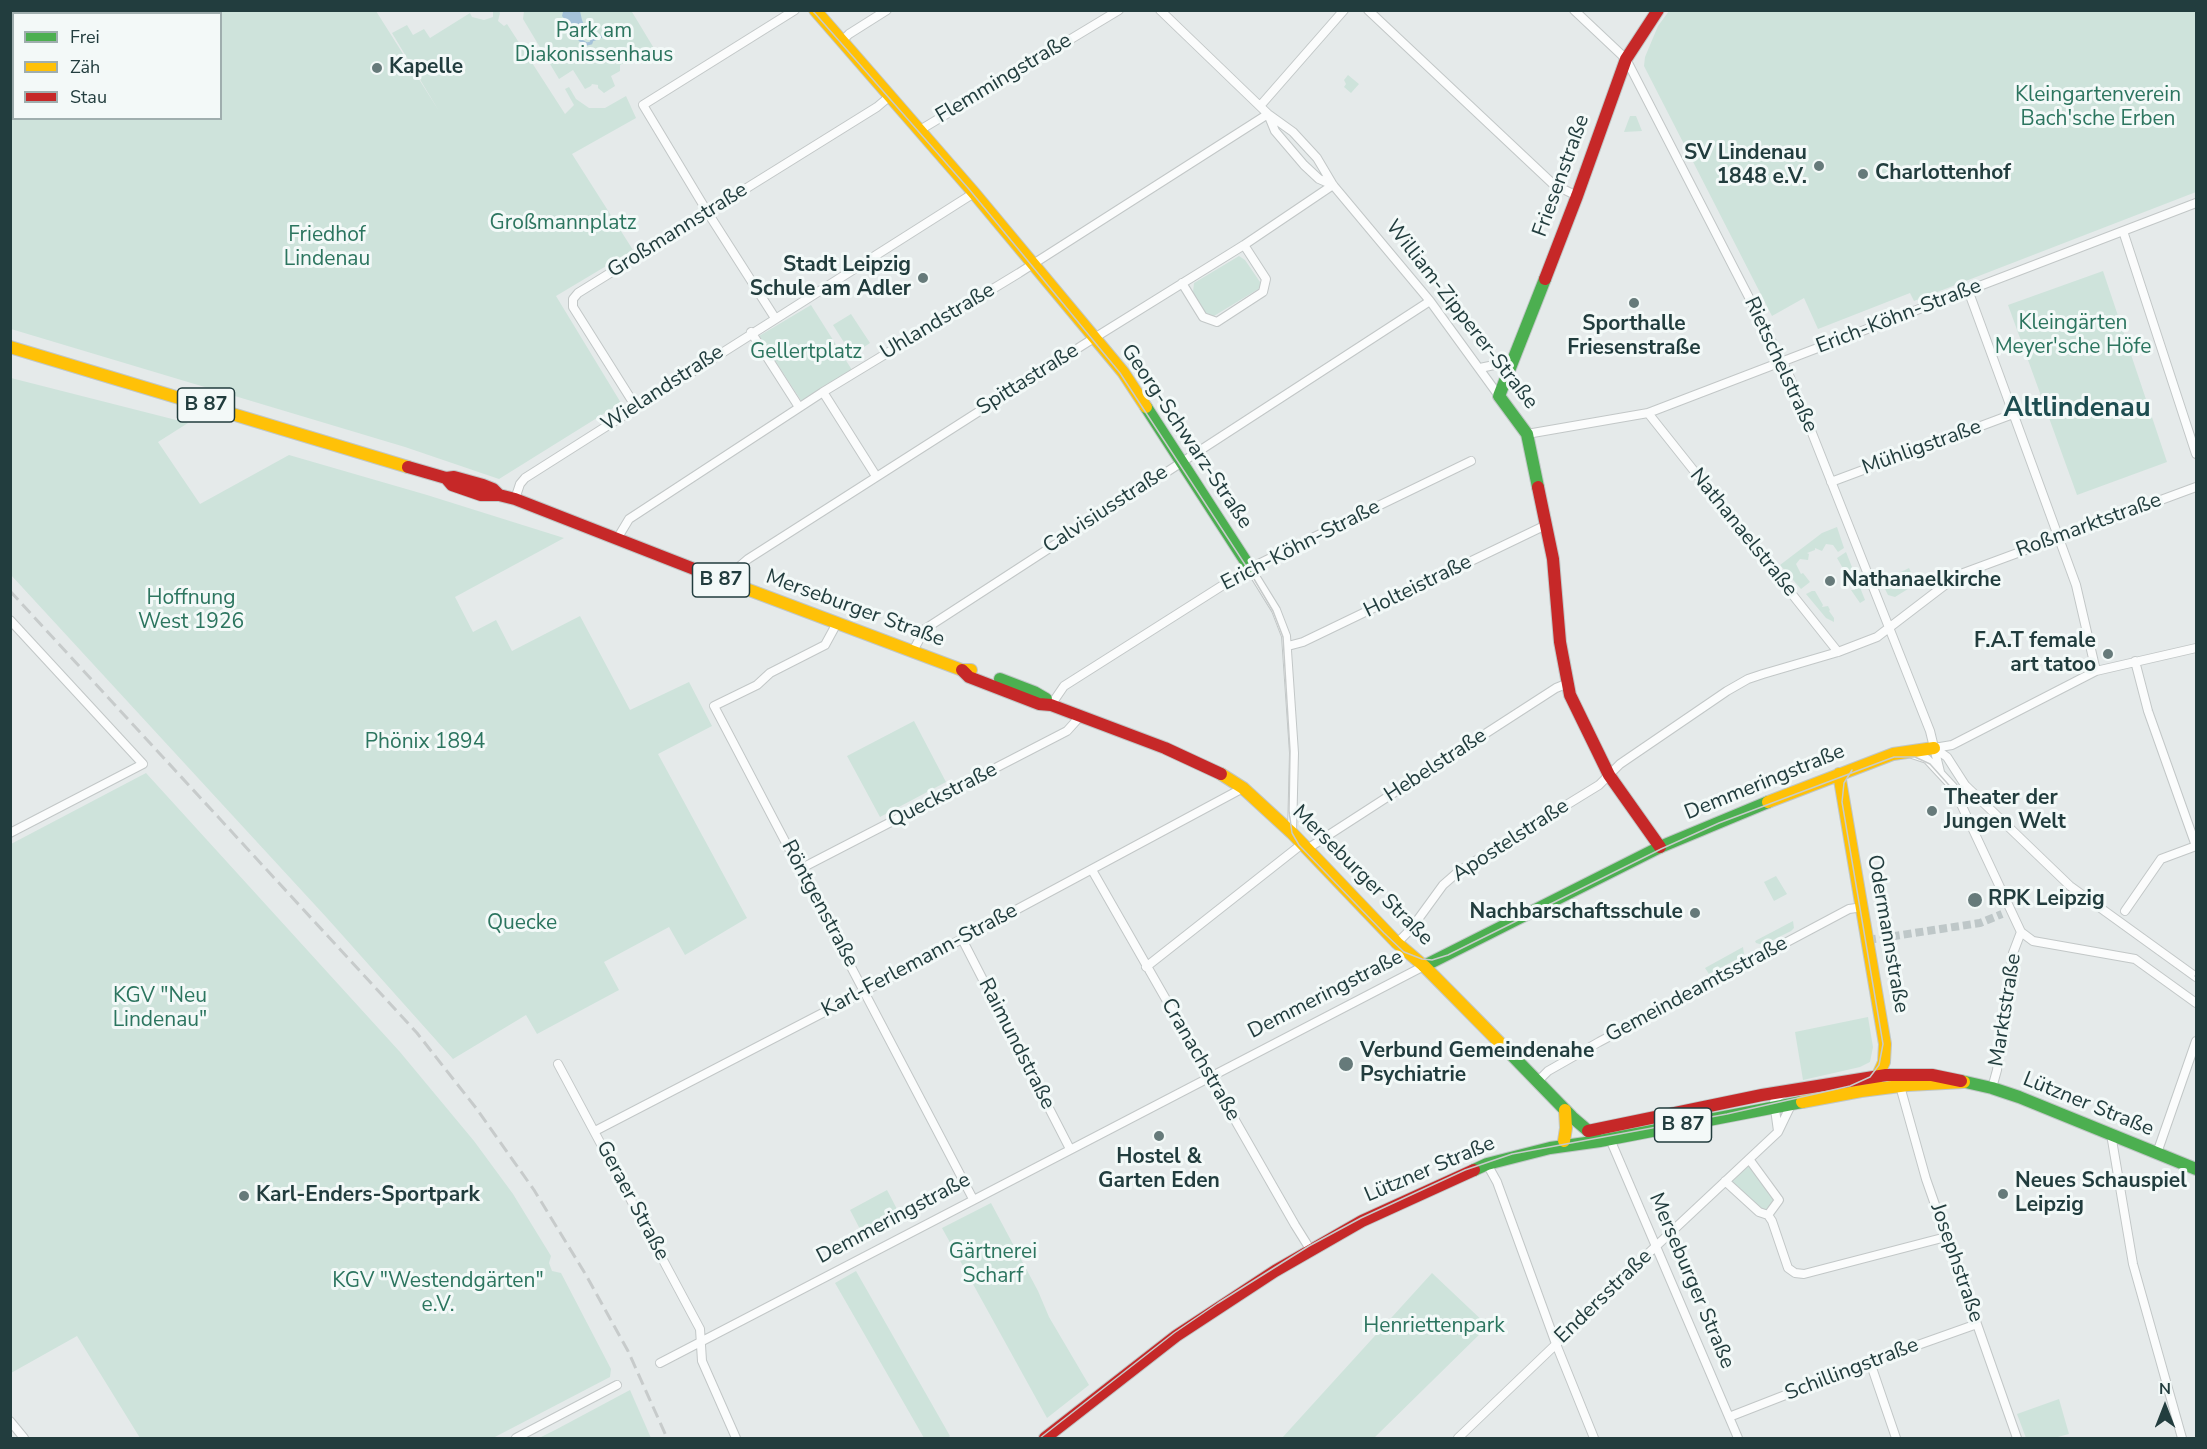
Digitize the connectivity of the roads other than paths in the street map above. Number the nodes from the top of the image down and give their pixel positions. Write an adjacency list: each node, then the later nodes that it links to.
1 (795, 10): 20 (street)
2 (815, 10): 10 (main road, Georg-Schwarz-Straße)
3 (886, 10): 10 (street)
4 (1119, 10): 15 (street, Flemmingstraße)
5 (1160, 10): 13 (street, William-Zipperer-Straße)
6 (1344, 10): 13 (street)
7 (1368, 10): 18 (street)
8 (1574, 10): 11 (street, Rietschelstraße)
9 (1658, 10): 11 (main road, Friesenstraße)
10 (843, 40): 12 (main road, Georg-Schwarz-Straße)
11 (1626, 59): 18 (main road, Friesenstraße); 32 (street, Rietschelstraße)
12 (890, 96): 15 (main road, Georg-Schwarz-Straße); 20 (street, Großmannstraße)
13 (1260, 106): 14 (street, William-Zipperer-Straße)
14 (1268, 114): 16 (street, William-Zipperer-Straße); 16 (street, William-Zipperer-Straße); 23 (street, Uhlandstraße)
15 (920, 130): 17 (main road, Georg-Schwarz-Straße)
16 (1333, 185): 22 (street, Spittastraße); 26 (street, William-Zipperer-Straße)
17 (974, 193): 23 (main road, Georg-Schwarz-Straße); 27 (street, Wielandstraße)
18 (1577, 196): 31 (main road, Friesenstraße)
19 (2196, 203): 21 (street, Erich-Köhn-Straße)
20 (708, 213): 27 (street); 36 (street, Großmannstraße)
21 (2123, 231): 25 (street, Erich-Köhn-Straße); 41 (street)
22 (1244, 246): 24 (street, Spittastraße); 24 (street)
23 (1032, 263): 29 (main road, Georg-Schwarz-Straße); 34 (street, Uhlandstraße)
24 (1182, 283): 29 (street, Spittastraße)
25 (1968, 290): 32 (street, Erich-Köhn-Straße); 39 (street)
26 (1430, 301): 33 (street, William-Zipperer-Straße); 42 (street, Calvisiusstraße)
27 (775, 318): 28 (street, Wielandstraße)
28 (752, 332): 36 (street, Wielandstraße); 37 (street)
29 (1094, 338): 42 (main road, Georg-Schwarz-Straße); 44 (street, Spittastraße)
30 (10, 347): 47 (main road, Merseburger Straße / B 87)
31 (1513, 361): 33 (street); 35 (main road, Friesenstraße)
32 (1783, 363): 38 (street, Erich-Köhn-Straße); 45 (street, Rietschelstraße)
33 (1480, 368): 35 (street, William-Zipperer-Straße)
34 (823, 392): 37 (street, Uhlandstraße); 44 (street)
35 (1499, 396): 40 (main road, William-Zipperer-Straße)
36 (636, 407): 47 (street, Wielandstraße)
37 (799, 407): 50 (street, Uhlandstraße)
38 (1648, 413): 40 (street, Erich-Köhn-Straße); 59 (street, Nathanaelstraße)
39 (2013, 414): 45 (street, Mühligstraße); 49 (street)
40 (1527, 434): 48 (main road, William-Zipperer-Straße)
41 (2196, 454)
42 (1181, 461): 51 (main road, Georg-Schwarz-Straße); 58 (street, Calvisiusstraße)
43 (1471, 461): 51 (street, Erich-Köhn-Straße)
44 (876, 477): 52 (street, Spittastraße)
45 (1831, 482): 55 (street, Rietschelstraße)
46 (2196, 487): 49 (street, Roßmarktstraße)
47 (515, 499): 50 (main road, Merseburger Straße / B 87)
48 (1546, 525): 56 (street, Holteistraße); 62 (main road, William-Zipperer-Straße)
49 (2058, 537): 55 (street, Roßmarktstraße); 61 (street)
50 (617, 539): 52 (main road, Merseburger Straße / B 87)
51 (1250, 567): 56 (street, Georg-Schwarz-Straße); 63 (street, Erich-Köhn-Straße)
52 (732, 584): 54 (main road, Merseburger Straße / B 87)
53 (10, 620): 71 (street)
54 (837, 623): 58 (main road, Merseburger Straße / B 87); 76 (street, Röntgenstraße)
55 (1889, 629): 59 (street, Roßmarktstraße); 66 (street, Rietschelstraße)
56 (1288, 646): 72 (street, Georg-Schwarz-Straße)
57 (2196, 648): 60 (street, Demmeringstraße)
58 (913, 651): 63 (main road, Merseburger Straße / B 87)
59 (1838, 652): 69 (street, Roßmarktstraße)
60 (2135, 661): 61 (street, Demmeringstraße); 73 (street)
61 (2096, 671): 66 (street, Demmeringstraße)
62 (1566, 684): 69 (main road, William-Zipperer-Straße); 74 (street, Hebelstraße)
63 (1051, 705): 64 (main road, Merseburger Straße / B 87)
64 (1079, 715): 70 (main road, Merseburger Straße / B 87); 76 (street, Queckstraße)
65 (1906, 753): 66 (main road, Demmeringstraße); 67 (street); 68 (main road, Demmeringstraße)
66 (1936, 754): 67 (street, Rietschelstraße); 87 (street)
67 (1940, 772): 79 (street)
68 (1839, 774): 75 (main road, Demmeringstraße); 78 (main road, Odermannstraße)
69 (1609, 776): 75 (main road, William-Zipperer-Straße); 84 (street, Apostelstraße)
70 (1243, 788): 72 (main road, Merseburger Straße / B 87); 77 (street, Karl-Ferlemann-Straße)
71 (10, 833)
72 (1292, 833): 74 (main road, Merseburger Straße / B 87)
73 (2196, 846): 80 (street)
74 (1304, 847): 84 (main road, Merseburger Straße / B 87); 86 (street, Hebelstraße)
75 (1660, 848): 85 (main road, Demmeringstraße)
76 (800, 869): 88 (street, Röntgenstraße)
77 (1092, 870): 83 (street, Karl-Ferlemann-Straße); 86 (street, Cranachstraße)
78 (1863, 907): 92 (main road, Odermannstraße); 94 (street, Gemeindeamtsstraße)
79 (2010, 909): 81 (street); 82 (street)
80 (2125, 911)
81 (2002, 914)
82 (2021, 932): 89 (street); 97 (street, Marktstraße)
83 (962, 939): 88 (street, Karl-Ferlemann-Straße); 110 (street, Raimundstraße)
84 (1397, 943): 85 (main road, Merseburger Straße / B 87)
85 (1424, 966): 93 (street, Demmeringstraße); 94 (main road, Merseburger Straße / B 87)
86 (1146, 968): 93 (street, Cranachstraße)
87 (2196, 977)
88 (865, 991): 103 (street, Karl-Ferlemann-Straße); 116 (street, Röntgenstraße)
89 (2196, 1004)
90 (2196, 1041): 111 (street)
91 (558, 1064): 103 (street, Geraer Straße)
92 (1879, 1076): 95 (main road, Lützner Straße / B 87); 98 (main road, Lützner Straße / B 87); 99 (main road)
93 (1211, 1077): 110 (street, Demmeringstraße); 120 (street, Cranachstraße)
94 (1538, 1082): 102 (main road, Merseburger Straße / B 87)
95 (1964, 1082): 96 (main road, Lützner Straße / B 87); 97 (main road, Lützner Straße / B 87)
96 (1900, 1086): 99 (main road, Lützner Straße / B 87); 118 (street, Josephstraße)
97 (1992, 1088): 106 (main road, Lützner Straße / B 87)
98 (1793, 1090): 101 (street); 104 (main road, Lützner Straße / B 87)
99 (1861, 1091): 100 (main road, Lützner Straße / B 87)
100 (1791, 1105): 101 (main road, Lützner Straße / B 87); 105 (street, Endersstraße)
101 (1774, 1108): 105 (street); 107 (main road, Lützner Straße / B 87)
102 (1565, 1110): 104 (main road, Merseburger Straße / B 87); 108 (main road)
103 (595, 1131): 122 (street, Geraer Straße)
104 (1588, 1131): 107 (main road, Merseburger Straße / B 87); 108 (main road, Lützner Straße)
105 (1778, 1132): 112 (street, Endersstraße)
106 (2111, 1134): 111 (main road, Lützner Straße / B 87); 138 (street)
107 (1605, 1140): 109 (main road, Lützner Straße); 119 (street, Merseburger Straße)
108 (1564, 1141): 109 (main road)
109 (1550, 1148): 113 (main road, Lützner Straße)
110 (1070, 1149): 116 (street, Demmeringstraße)
111 (2157, 1153): 114 (main road, Lützner Straße / B 87)
112 (1749, 1159): 115 (street, Endersstraße); 117 (street)
113 (1487, 1164): 120 (main road, Lützner Straße); 123 (street)
114 (2196, 1169)
115 (1725, 1181): 117 (street); 119 (street, Endersstraße)
116 (973, 1199): 122 (street, Demmeringstraße)
117 (1768, 1215): 118 (street)
118 (1946, 1237): 121 (street, Josephstraße)
119 (1654, 1247): 123 (street, Endersstraße); 127 (street, Merseburger Straße)
120 (1310, 1249): 132 (main road, Lützner Straße)
121 (1977, 1324): 124 (street, Schillingstraße); 137 (street, Josephstraße)
122 (701, 1341): 125 (street, Demmeringstraße); 131 (street, Geraer Straße)
123 (1556, 1344): 133 (street, Endersstraße); 134 (street)
124 (1870, 1362): 127 (street, Schillingstraße); 136 (street)
125 (660, 1363)
126 (617, 1385): 130 (street)
127 (1729, 1417): 135 (street, Merseburger Straße)
128 (10, 1421): 129 (street)
129 (24, 1438)
130 (516, 1438)
131 (736, 1438)
132 (1045, 1438)
133 (1458, 1438)
134 (1594, 1438)
135 (1738, 1438)
136 (1896, 1438)
137 (2017, 1438)
138 (2182, 1438)

